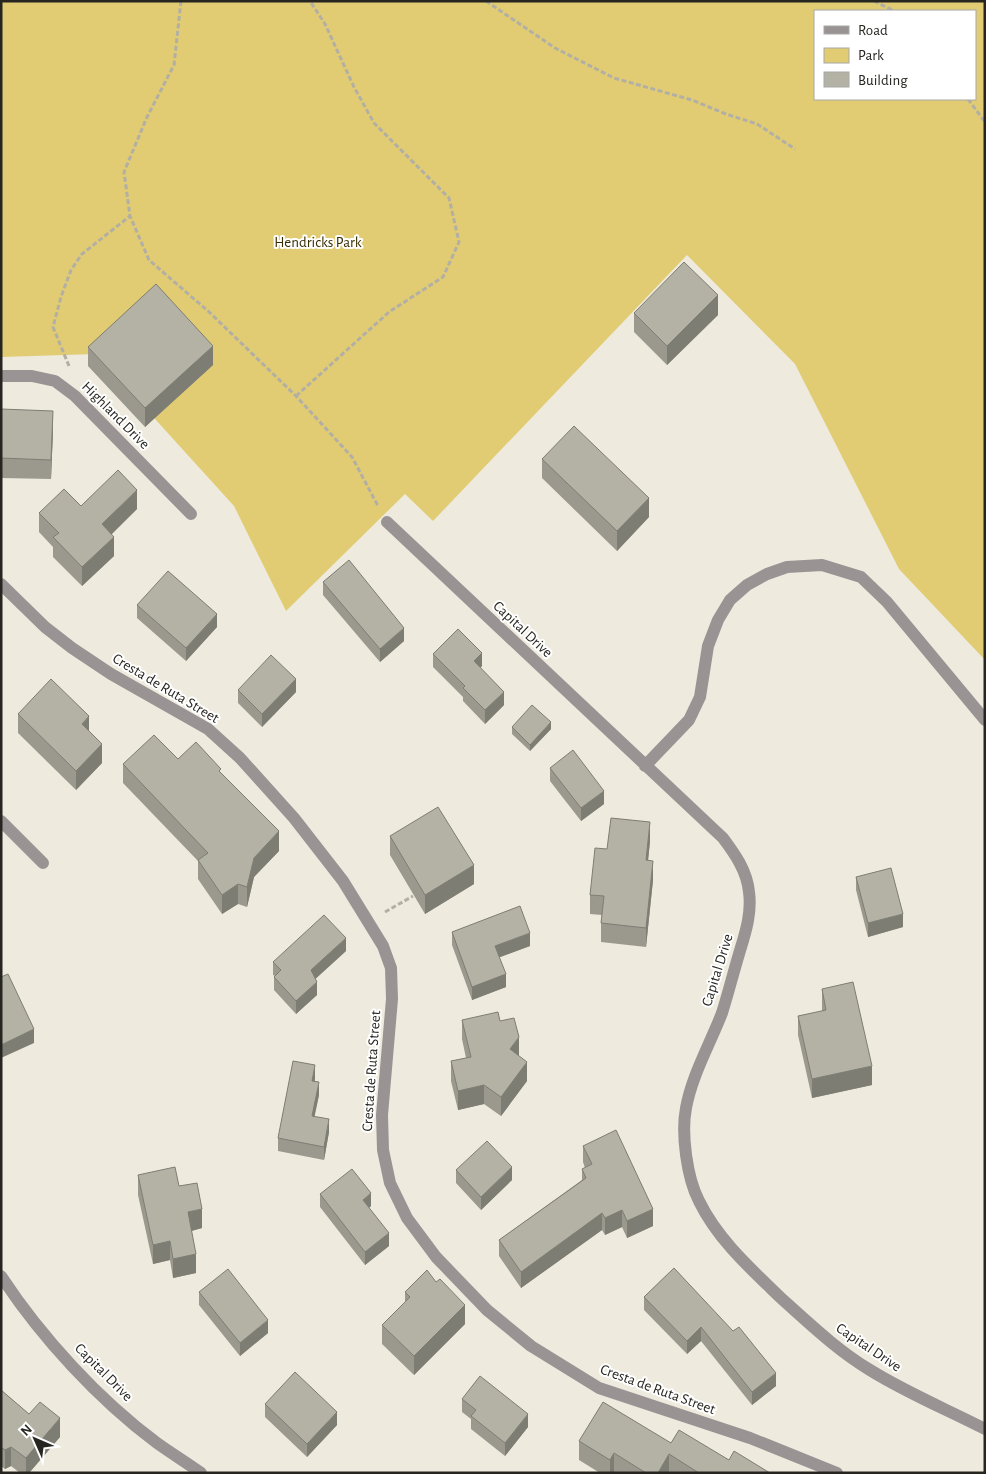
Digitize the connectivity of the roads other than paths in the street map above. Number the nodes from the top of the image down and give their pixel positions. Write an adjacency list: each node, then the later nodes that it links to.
1 (1, 376): 2 (street, Highland Drive)
2 (191, 514)
3 (387, 522): 6 (street, Capital Drive)
4 (1, 584): 12 (street, Cresta de Ruta Street)
5 (985, 720): 6 (street)
6 (645, 766): 10 (street, Capital Drive)
7 (1, 821): 8 (street)
8 (43, 863)
9 (1, 1276): 11 (street, Capital Drive)
10 (984, 1427)
11 (201, 1473)
12 (837, 1473)

